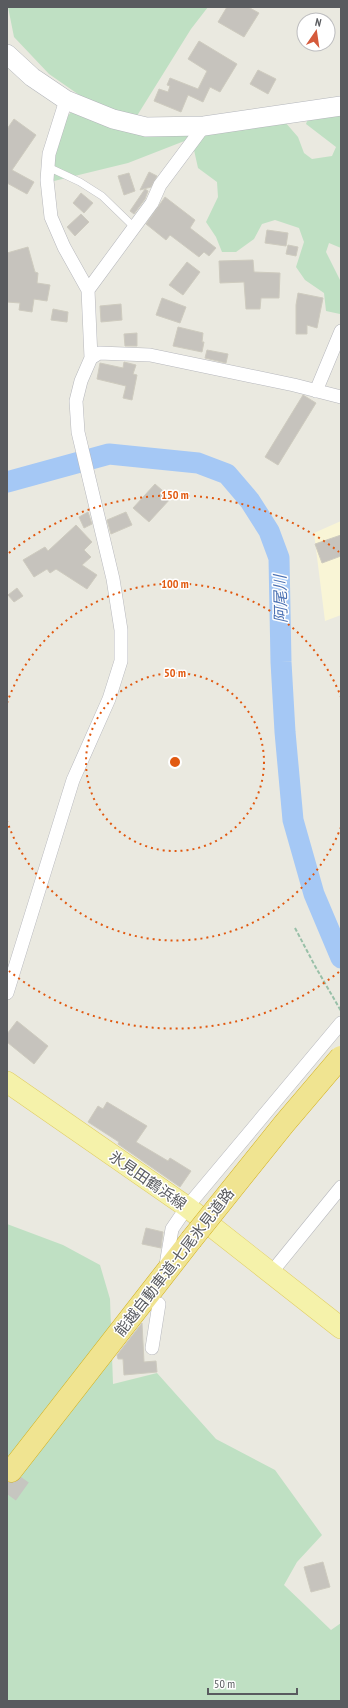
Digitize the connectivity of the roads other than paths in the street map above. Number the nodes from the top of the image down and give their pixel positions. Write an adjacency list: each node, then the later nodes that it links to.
1 (7, 54): 2 (street)
2 (66, 100): 4 (street); 5 (street)
3 (341, 106): 4 (street)
4 (204, 126): 6 (street)
5 (48, 167): 6 (lane); 7 (street)
6 (134, 227): 7 (street)
7 (88, 290): 9 (street)
8 (341, 330): 10 (street)
9 (91, 358): 10 (street); 12 (street)
10 (316, 391): 11 (street)
11 (341, 397)
12 (7, 993)
13 (341, 1023): 18 (street)
14 (341, 1057): 19 (highway, 能越自動車道;七尾氷見道路, bridge)
15 (341, 1070): 19 (highway, 能越自動車道;七尾氷見道路)
16 (7, 1082): 18 (main road, 氷見田鶴浜線)
17 (341, 1187): 21 (street)
18 (186, 1207): 20 (street); 21 (main road, 氷見田鶴浜線)
19 (194, 1242): 25 (highway, 能越自動車道;七尾氷見道路)
20 (166, 1265)
21 (271, 1273): 23 (main road, 氷見田鶴浜線)
22 (159, 1304): 24 (street)
23 (341, 1328)
24 (152, 1348)
25 (16, 1474)

